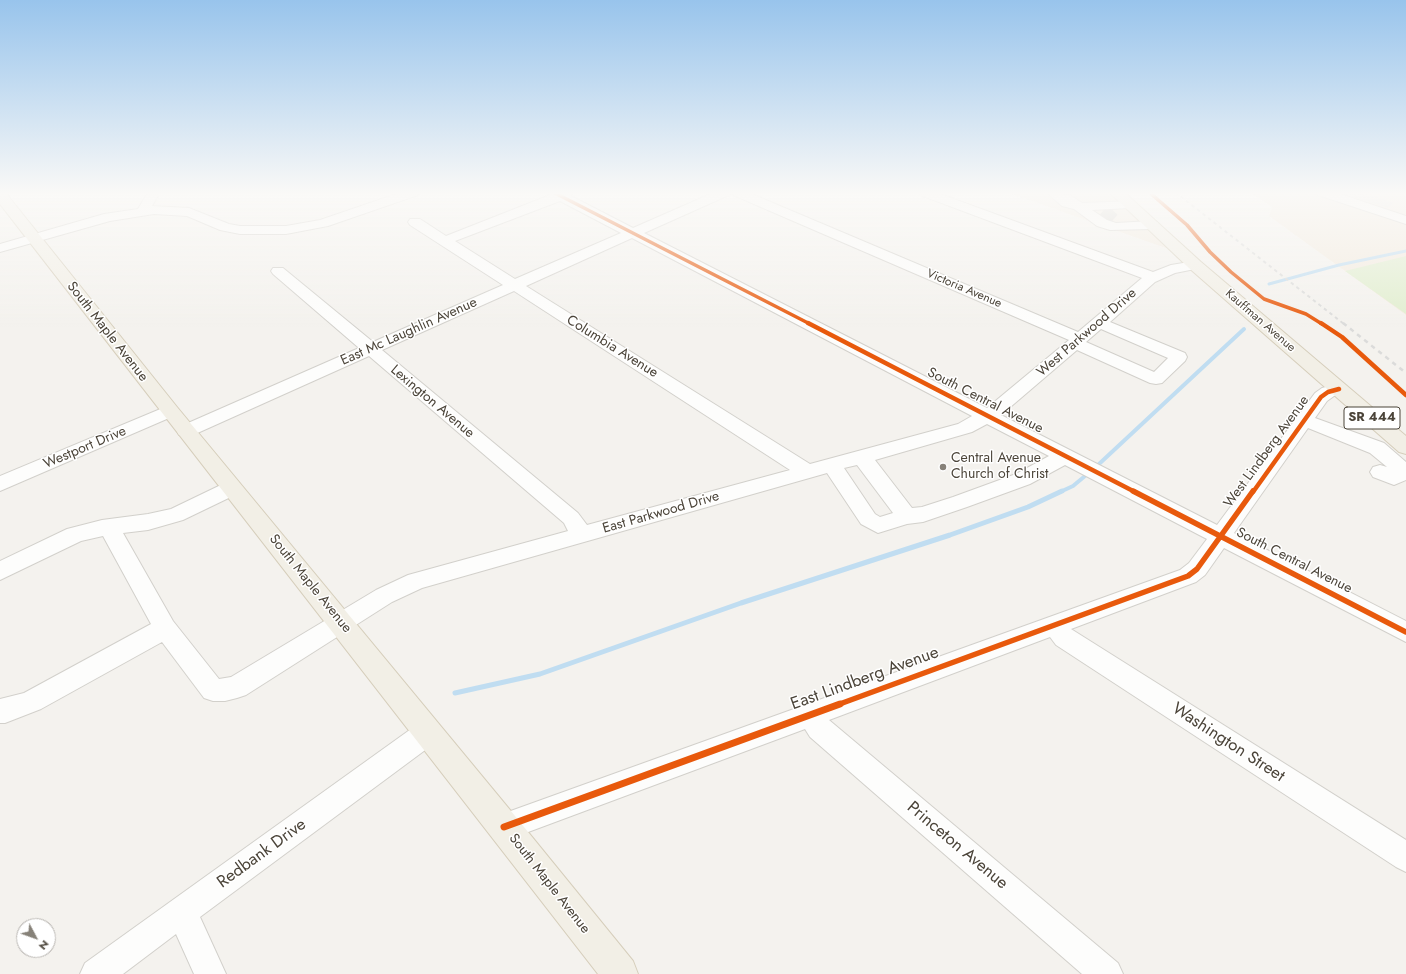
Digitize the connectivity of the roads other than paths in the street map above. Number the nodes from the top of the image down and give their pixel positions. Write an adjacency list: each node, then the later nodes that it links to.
1 (439, 237): 9 (street, Columbia Avenue)
2 (453, 237): 9 (street)
3 (622, 237): 14 (street, East Mc Laughlin Avenue)
4 (641, 237): 20 (street, South Central Avenue)
5 (841, 237): 16 (street, Victoria Avenue)
6 (1046, 237): 13 (street)
7 (1151, 237): 11 (main road, Kauffman Avenue / SR 444)
8 (34, 238): 10 (street); 19 (main road, South Maple Avenue)
9 (444, 241): 14 (street, Columbia Avenue)
10 (0, 248)
11 (1195, 265): 13 (street, West Parkwood Drive); 18 (main road, Kauffman Avenue / SR 444)
12 (278, 271): 17 (street, Lexington Avenue)
13 (1153, 277): 15 (street, West Parkwood Drive)
14 (514, 286): 17 (street, East Mc Laughlin Avenue); 28 (street, Columbia Avenue)
15 (1099, 323): 16 (street, West Parkwood Drive); 16 (street, Victoria Avenue)
16 (1078, 341): 20 (street, West Parkwood Drive)
17 (370, 350): 22 (street, East Mc Laughlin Avenue); 35 (street, Lexington Avenue)
18 (1338, 389): 21 (street, West Lindberg Avenue); 23 (main road, Kauffman Avenue / SR 444)
19 (170, 412): 22 (main road, South Maple Avenue); 31 (street, Westport Drive)
20 (988, 416): 25 (street, South Central Avenue); 26 (street, East Parkwood Drive)
21 (1304, 420): 24 (street); 36 (street, West Lindberg Avenue)
22 (186, 432): 32 (main road, South Maple Avenue)
23 (1404, 445): 24 (street)
24 (1377, 448): 30 (street)
25 (1066, 456): 33 (street); 36 (street, South Central Avenue)
26 (862, 457): 27 (street, East Parkwood Drive); 33 (street)
27 (832, 465): 28 (street, East Parkwood Drive); 33 (street)
28 (808, 472): 35 (street, East Parkwood Drive)
29 (1380, 472): 30 (street)
30 (1406, 472)
31 (0, 484)
32 (232, 488): 34 (street); 38 (main road, South Maple Avenue)
33 (907, 516)
34 (109, 527): 37 (street); 40 (street)
35 (582, 535): 38 (street, East Parkwood Drive)
36 (1220, 536): 39 (street, East Lindberg Avenue); 41 (street, South Central Avenue)
37 (0, 571)
38 (342, 624): 40 (street, East Parkwood Drive); 44 (main road, South Maple Avenue)
39 (1054, 625): 43 (street, East Lindberg Avenue); 46 (street, Washington Street)
40 (165, 628): 42 (street)
41 (1406, 632)
42 (0, 711)
43 (813, 713): 45 (street, East Lindberg Avenue); 51 (street, Princeton Avenue)
44 (428, 733): 45 (main road, South Maple Avenue); 47 (street, Redbank Drive)
45 (504, 827): 50 (main road, South Maple Avenue)
46 (1406, 857)
47 (182, 912): 48 (street, Redbank Drive); 49 (street)
48 (96, 974)
49 (210, 974)
50 (620, 974)
51 (1107, 974)

